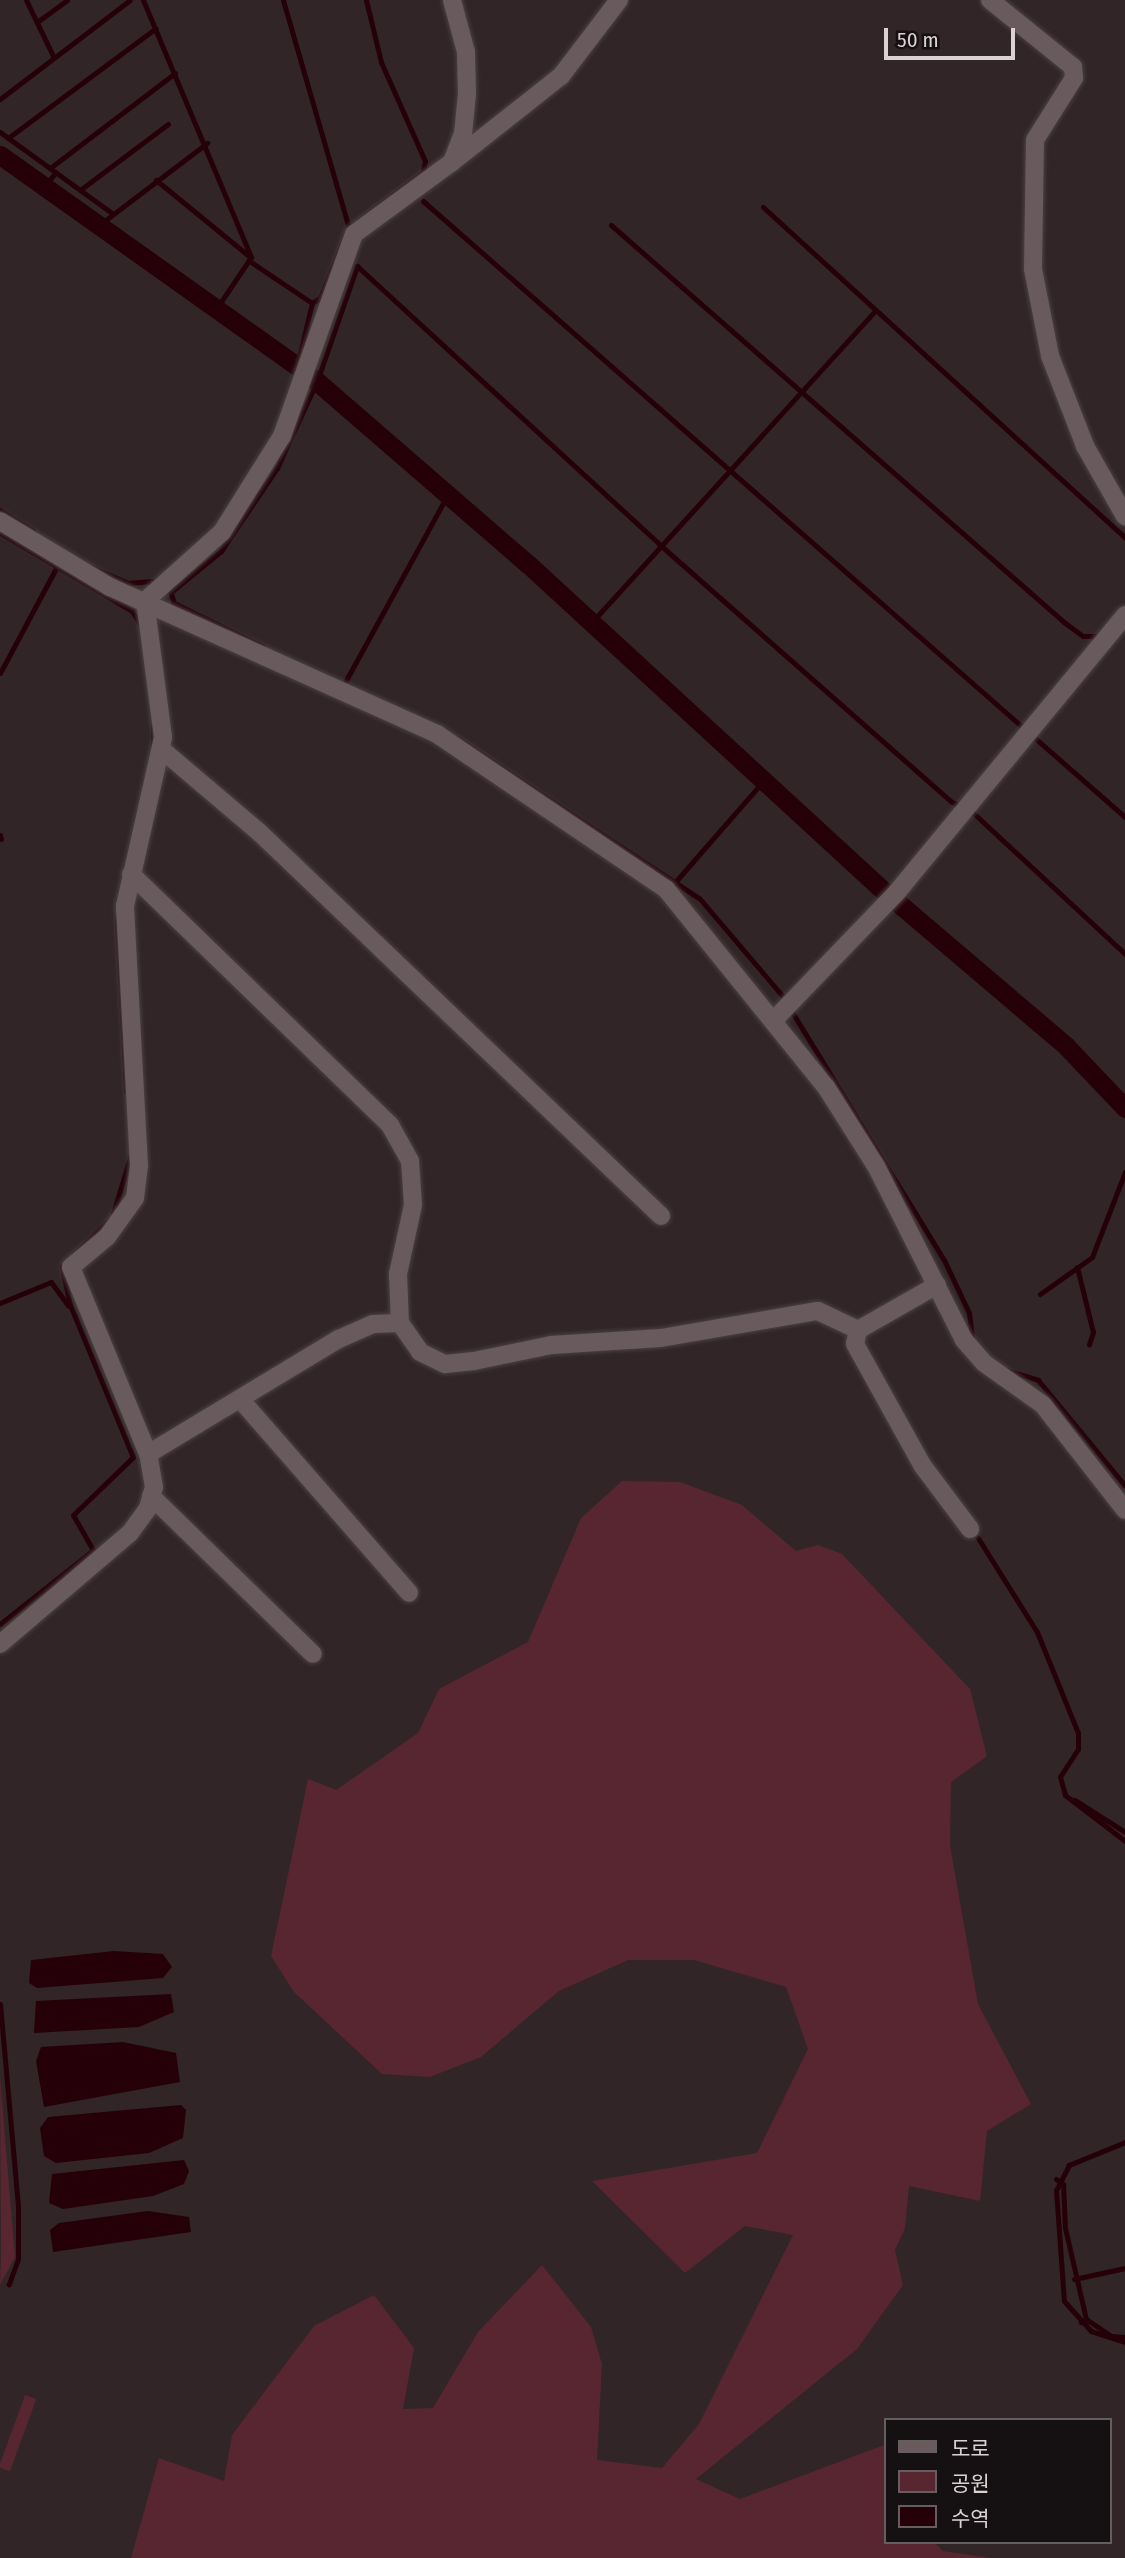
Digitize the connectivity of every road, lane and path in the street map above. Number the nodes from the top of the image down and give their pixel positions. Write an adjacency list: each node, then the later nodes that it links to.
1 (452, 0): 4 (street)
2 (619, 0): 4 (street)
3 (990, 0): 5 (street)
4 (452, 162): 7 (street)
5 (1125, 516)
6 (0, 521): 7 (street)
7 (145, 601): 9 (street); 11 (street)
8 (1125, 615): 11 (street)
9 (161, 749): 10 (street); 12 (street)
10 (131, 874): 14 (street); 17 (street)
11 (774, 1020): 13 (street)
12 (662, 1216)
13 (937, 1285): 15 (street); 19 (street)
14 (400, 1323): 15 (street); 16 (street)
15 (858, 1330): 20 (street)
16 (240, 1399): 17 (street); 21 (street)
17 (148, 1454): 18 (street)
18 (151, 1496): 22 (street); 23 (street)
19 (1125, 1510)
20 (970, 1529)
21 (410, 1593)
22 (0, 1644)
23 (313, 1654)

